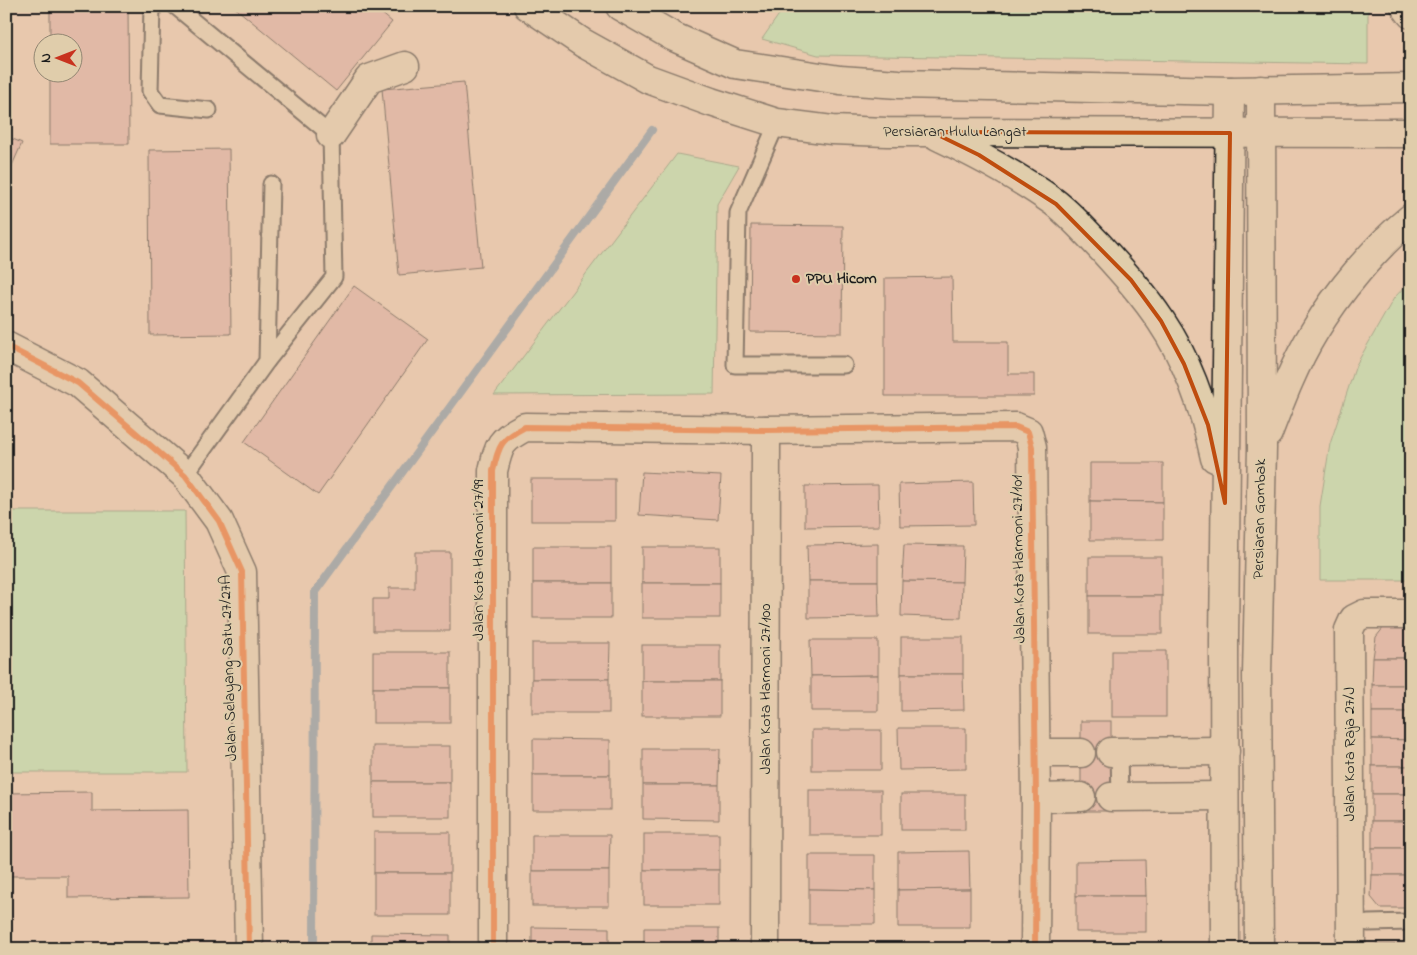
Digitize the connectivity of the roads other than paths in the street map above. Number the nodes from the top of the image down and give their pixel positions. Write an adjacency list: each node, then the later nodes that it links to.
1 (152, 6): 9 (lane)
2 (175, 6): 15 (lane)
3 (528, 6): 10 (main road, Persiaran Hulu Langat)
4 (620, 6): 8 (main road)
5 (406, 66): 15 (main road)
6 (1411, 88): 7 (main road)
7 (1261, 90): 8 (main road); 13 (main road, Persiaran Gombak)
8 (1230, 91): 12 (main road)
9 (209, 110)
10 (778, 123): 11 (main road, Persiaran Hulu Langat); 20 (lane)
11 (932, 132): 12 (main road, Persiaran Hulu Langat); 24 (main road)
12 (1230, 133): 13 (main road, Persiaran Hulu Langat); 24 (main road)
13 (1262, 133): 14 (main road, Persiaran Hulu Langat); 22 (main road, Persiaran Gombak)
14 (1411, 133)
15 (331, 135): 19 (lane)
16 (271, 184): 19 (lane)
17 (1411, 218): 22 (main road)
18 (6, 346): 23 (main road, Jalan Selayang Satu 27/27A)
19 (267, 361): 23 (lane)
20 (844, 365)
21 (766, 430): 28 (main road, Jalan Kota Harmoni 27/101); 37 (main road, Jalan Kota Harmoni 27/99); 38 (main road, Jalan Kota Harmoni 27/100)
22 (1262, 448): 41 (main road, Persiaran Gombak)
23 (185, 475): 36 (main road, Jalan Selayang Satu 27/27A)
24 (1226, 503): 26 (main road)
25 (1411, 614): 42 (main road, Jalan Kota Raja 27/J)
26 (1225, 751): 27 (main road); 30 (main road)
27 (1115, 752): 33 (lane)
28 (1036, 753): 29 (main road); 31 (main road, Jalan Kota Harmoni 27/101)
29 (1081, 753)
30 (1224, 796): 33 (main road); 40 (main road)
31 (1036, 798): 32 (main road); 39 (main road, Jalan Kota Harmoni 27/101)
32 (1081, 798)
33 (1115, 798)
34 (1411, 922): 35 (lane)
35 (1368, 923)
36 (249, 949)
37 (492, 949)
38 (765, 949)
39 (1035, 949)
40 (1225, 949)
41 (1259, 949)
42 (1351, 949)

